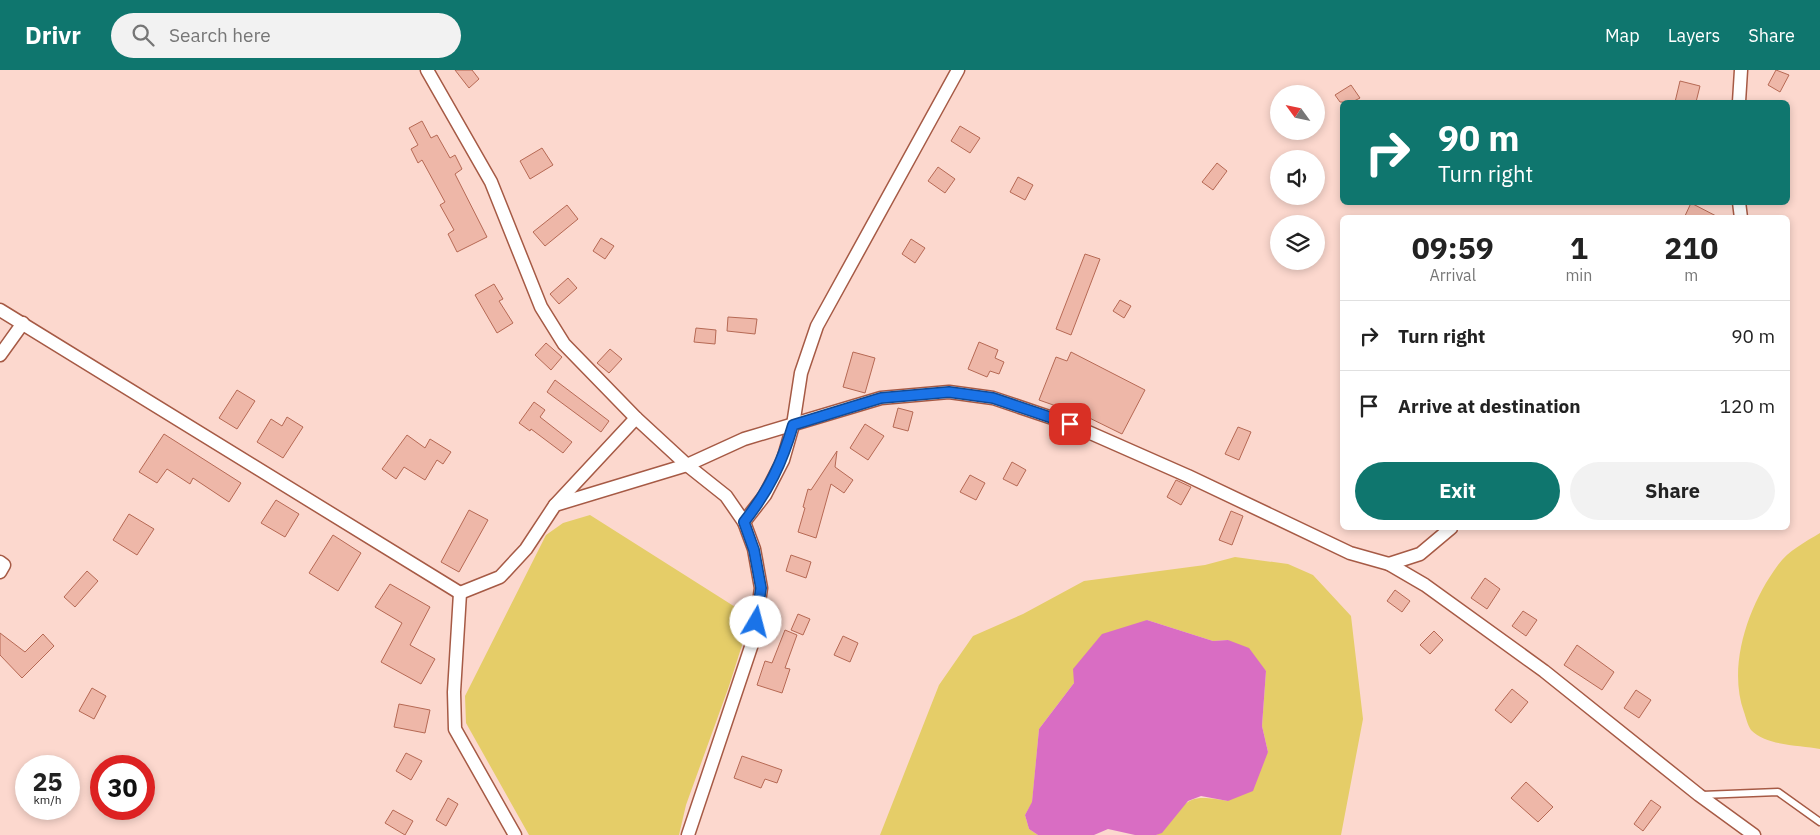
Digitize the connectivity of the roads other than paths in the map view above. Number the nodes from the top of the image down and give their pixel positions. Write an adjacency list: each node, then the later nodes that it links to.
1 (427, 70): 8 (street)
2 (958, 70): 9 (street)
3 (1741, 70): 4 (street)
4 (1739, 100)
5 (0, 310): 6 (street)
6 (23, 323): 7 (street); 17 (street)
7 (0, 355)
8 (636, 418): 10 (street); 11 (street)
9 (793, 425): 10 (street); 12 (street); 15 (street)
10 (687, 465): 11 (street); 12 (street)
11 (555, 505): 17 (street)
12 (744, 522): 21 (street)
13 (1449, 530): 15 (street)
14 (0, 562): 16 (street)
15 (1389, 564): 18 (street)
16 (0, 572)
17 (460, 593): 20 (street)
18 (1699, 795): 19 (lane); 22 (street)
19 (1820, 822)
20 (515, 835)
21 (688, 835)
22 (1754, 835)

